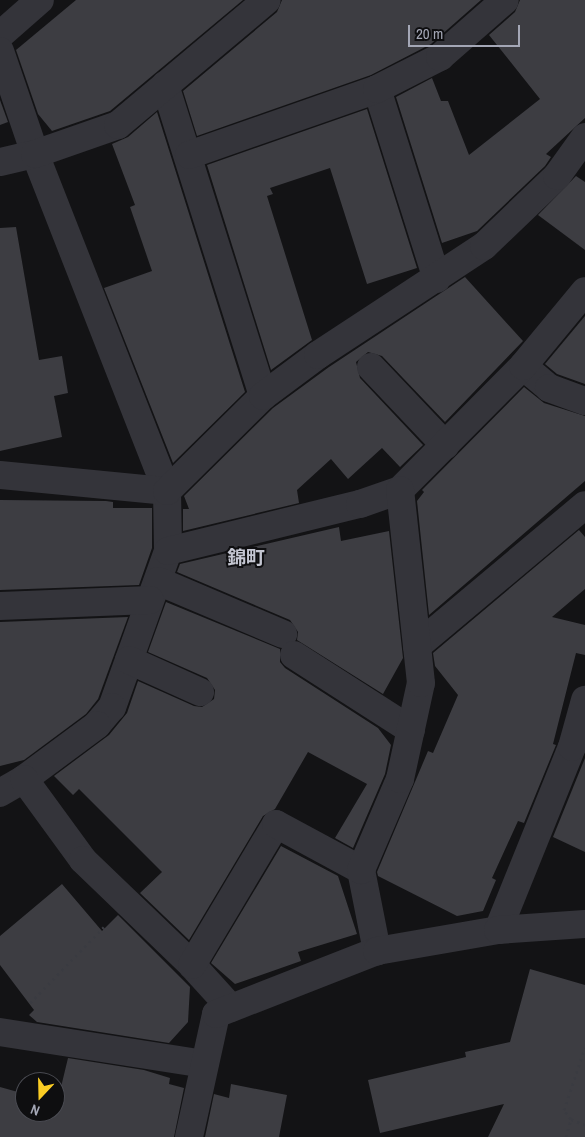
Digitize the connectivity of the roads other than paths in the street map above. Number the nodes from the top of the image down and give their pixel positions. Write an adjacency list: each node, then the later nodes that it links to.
1 (40, 0): 4 (street)
2 (267, 0): 6 (street)
3 (505, 0): 7 (street)
4 (0, 36)
5 (0, 51): 9 (street)
6 (166, 85): 9 (street); 10 (street)
7 (378, 89): 10 (street); 12 (street)
8 (585, 137): 12 (street)
9 (35, 154): 11 (street); 21 (street)
10 (189, 155): 16 (street)
11 (0, 162)
12 (437, 279): 16 (street)
13 (585, 291): 14 (street)
14 (523, 366): 17 (street); 18 (street)
15 (372, 367): 18 (street)
16 (263, 396): 21 (street)
17 (585, 401)
18 (445, 444): 20 (street)
19 (0, 475): 21 (street)
20 (400, 490): 23 (street); 26 (street)
21 (168, 491): 23 (street)
22 (585, 505): 26 (street)
23 (168, 551): 24 (street)
24 (154, 590): 25 (street); 27 (street); 30 (street)
25 (0, 606)
26 (417, 646): 30 (street)
27 (129, 660): 28 (street); 31 (street)
28 (200, 692)
29 (585, 700): 35 (street)
30 (411, 730): 33 (street)
31 (24, 779): 32 (street); 37 (street)
32 (0, 793)
33 (361, 870): 36 (street); 37 (street)
34 (585, 924): 35 (street)
35 (498, 930): 36 (street)
36 (377, 951): 38 (street)
37 (192, 966): 38 (street)
38 (231, 1008): 40 (street)
39 (1, 1032): 40 (street)
40 (205, 1064): 41 (street)
41 (189, 1137)

